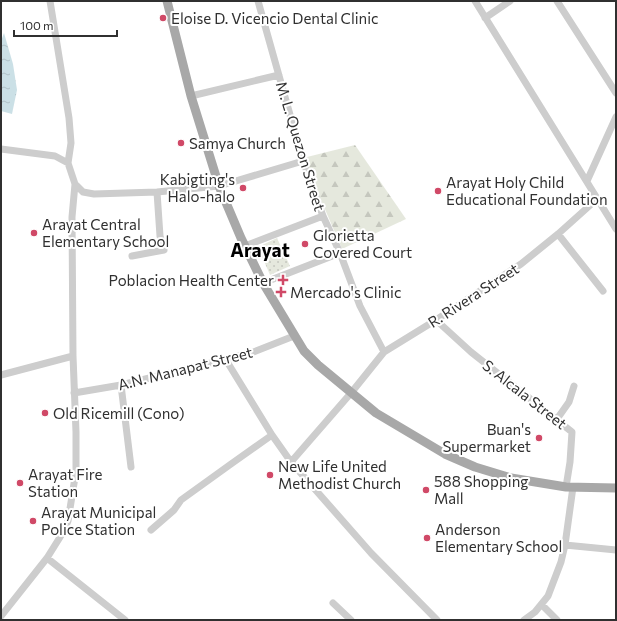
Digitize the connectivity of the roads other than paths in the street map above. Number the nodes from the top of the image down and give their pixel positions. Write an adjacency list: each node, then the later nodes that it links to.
1 (50, 1): 14 (street)
2 (167, 1): 10 (main road)
3 (258, 1): 8 (street, M. L. Quezon Street)
4 (475, 1): 7 (street)
5 (510, 1): 7 (street)
6 (557, 1): 9 (street)
7 (484, 18): 15 (street)
8 (279, 75): 10 (street); 13 (street, M. L. Quezon Street)
9 (616, 93)
10 (191, 96): 17 (main road)
11 (616, 117): 15 (street)
12 (1, 149): 14 (street)
13 (303, 161): 17 (street); 20 (street, M. L. Quezon Street)
14 (68, 163): 16 (street)
15 (587, 181): 19 (street)
16 (75, 184): 18 (street); 31 (street)
17 (219, 186): 18 (street); 23 (main road)
18 (157, 192): 25 (street)
19 (597, 198): 21 (street); 22 (street, R. Rivera Street)
20 (323, 216): 23 (street); 24 (street, M. L. Quezon Street)
21 (616, 229)
22 (558, 234): 27 (street); 28 (street, R. Rivera Street)
23 (245, 246): 26 (main road)
24 (340, 253): 26 (street); 30 (street, M. L. Quezon Street)
25 (132, 256)
26 (263, 283): 29 (main road)
27 (603, 291)
28 (436, 320): 30 (street, R. Rivera Street); 38 (street, S. Alcala Street)
29 (294, 336): 32 (street, A.N. Manapat Street); 37 (main road)
30 (384, 352): 37 (street, R. Rivera Street)
31 (73, 356): 33 (street); 36 (street)
32 (226, 360): 34 (street, A.N. Manapat Street); 39 (street)
33 (1, 375)
34 (121, 385): 36 (street, A.N. Manapat Street); 41 (street)
35 (574, 386): 38 (street)
36 (74, 393): 47 (street)
37 (351, 393): 40 (street, R. Rivera Street); 42 (main road)
38 (557, 419): 42 (street, S. Alcala Street)
39 (272, 435): 40 (street); 44 (street)
40 (292, 462): 53 (street)
41 (131, 467)
42 (570, 487): 43 (main road); 45 (street)
43 (616, 488)
44 (151, 530)
45 (566, 545): 46 (street); 49 (street)
46 (616, 550)
47 (47, 558): 50 (street); 51 (street)
48 (333, 603): 52 (street)
49 (542, 605): 54 (street); 55 (street)
50 (1, 616)
51 (125, 620)
52 (351, 620)
53 (437, 620)
54 (524, 620)
55 (557, 620)

